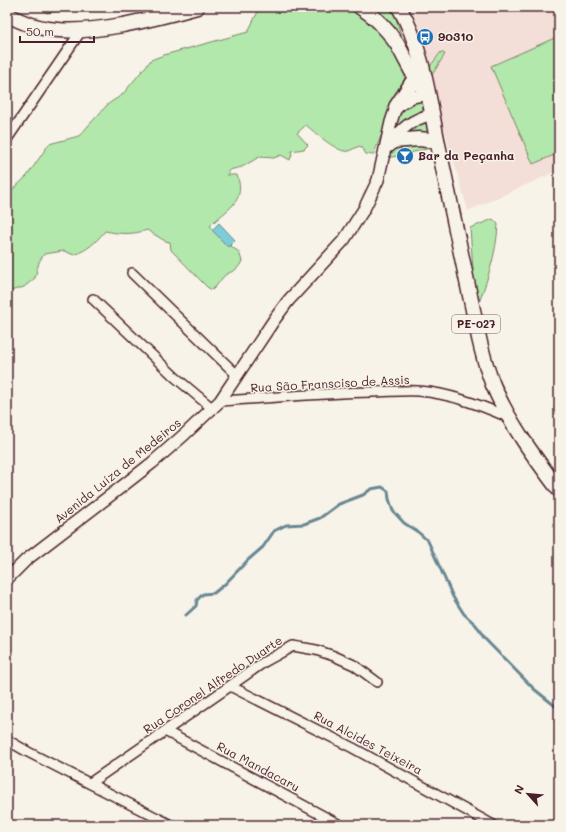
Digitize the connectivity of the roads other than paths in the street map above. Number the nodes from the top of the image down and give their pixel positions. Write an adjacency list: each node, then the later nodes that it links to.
1 (197, 7): 5 (main road)
2 (360, 7): 6 (main road, PE-027)
3 (400, 7): 7 (main road, PE-027)
4 (7, 14): 5 (main road)
5 (81, 31): 10 (street)
6 (414, 78): 7 (main road, PE-027); 8 (main road)
7 (428, 94): 8 (street); 9 (main road, PE-027)
8 (396, 107): 13 (street)
9 (433, 114): 11 (main road, PE-027); 12 (street)
10 (7, 139)
11 (437, 140): 12 (main road); 18 (main road, PE-027)
12 (393, 142): 13 (street)
13 (384, 159): 16 (street, Avenida Luíza de Medeiros)
14 (132, 273): 16 (street)
15 (93, 299): 17 (street)
16 (237, 375): 17 (street, Avenida Luíza de Medeiros)
17 (217, 405): 18 (street, Rua São Fransciso de Assis); 20 (street, Avenida Luíza de Medeiros)
18 (510, 417): 19 (main road, PE-027)
19 (559, 490)
20 (8, 575)
21 (377, 682): 22 (street, Rua Coronel Alfredo Duarte)
22 (230, 686): 23 (street, Rua Coronel Alfredo Duarte); 28 (street, Rua Alcides Teixeira)
23 (165, 731): 25 (street, Rua Coronel Alfredo Duarte); 27 (street, Rua Mandacaru)
24 (7, 740): 25 (street)
25 (90, 783): 26 (street)
26 (171, 825)
27 (340, 825)
28 (493, 825)

